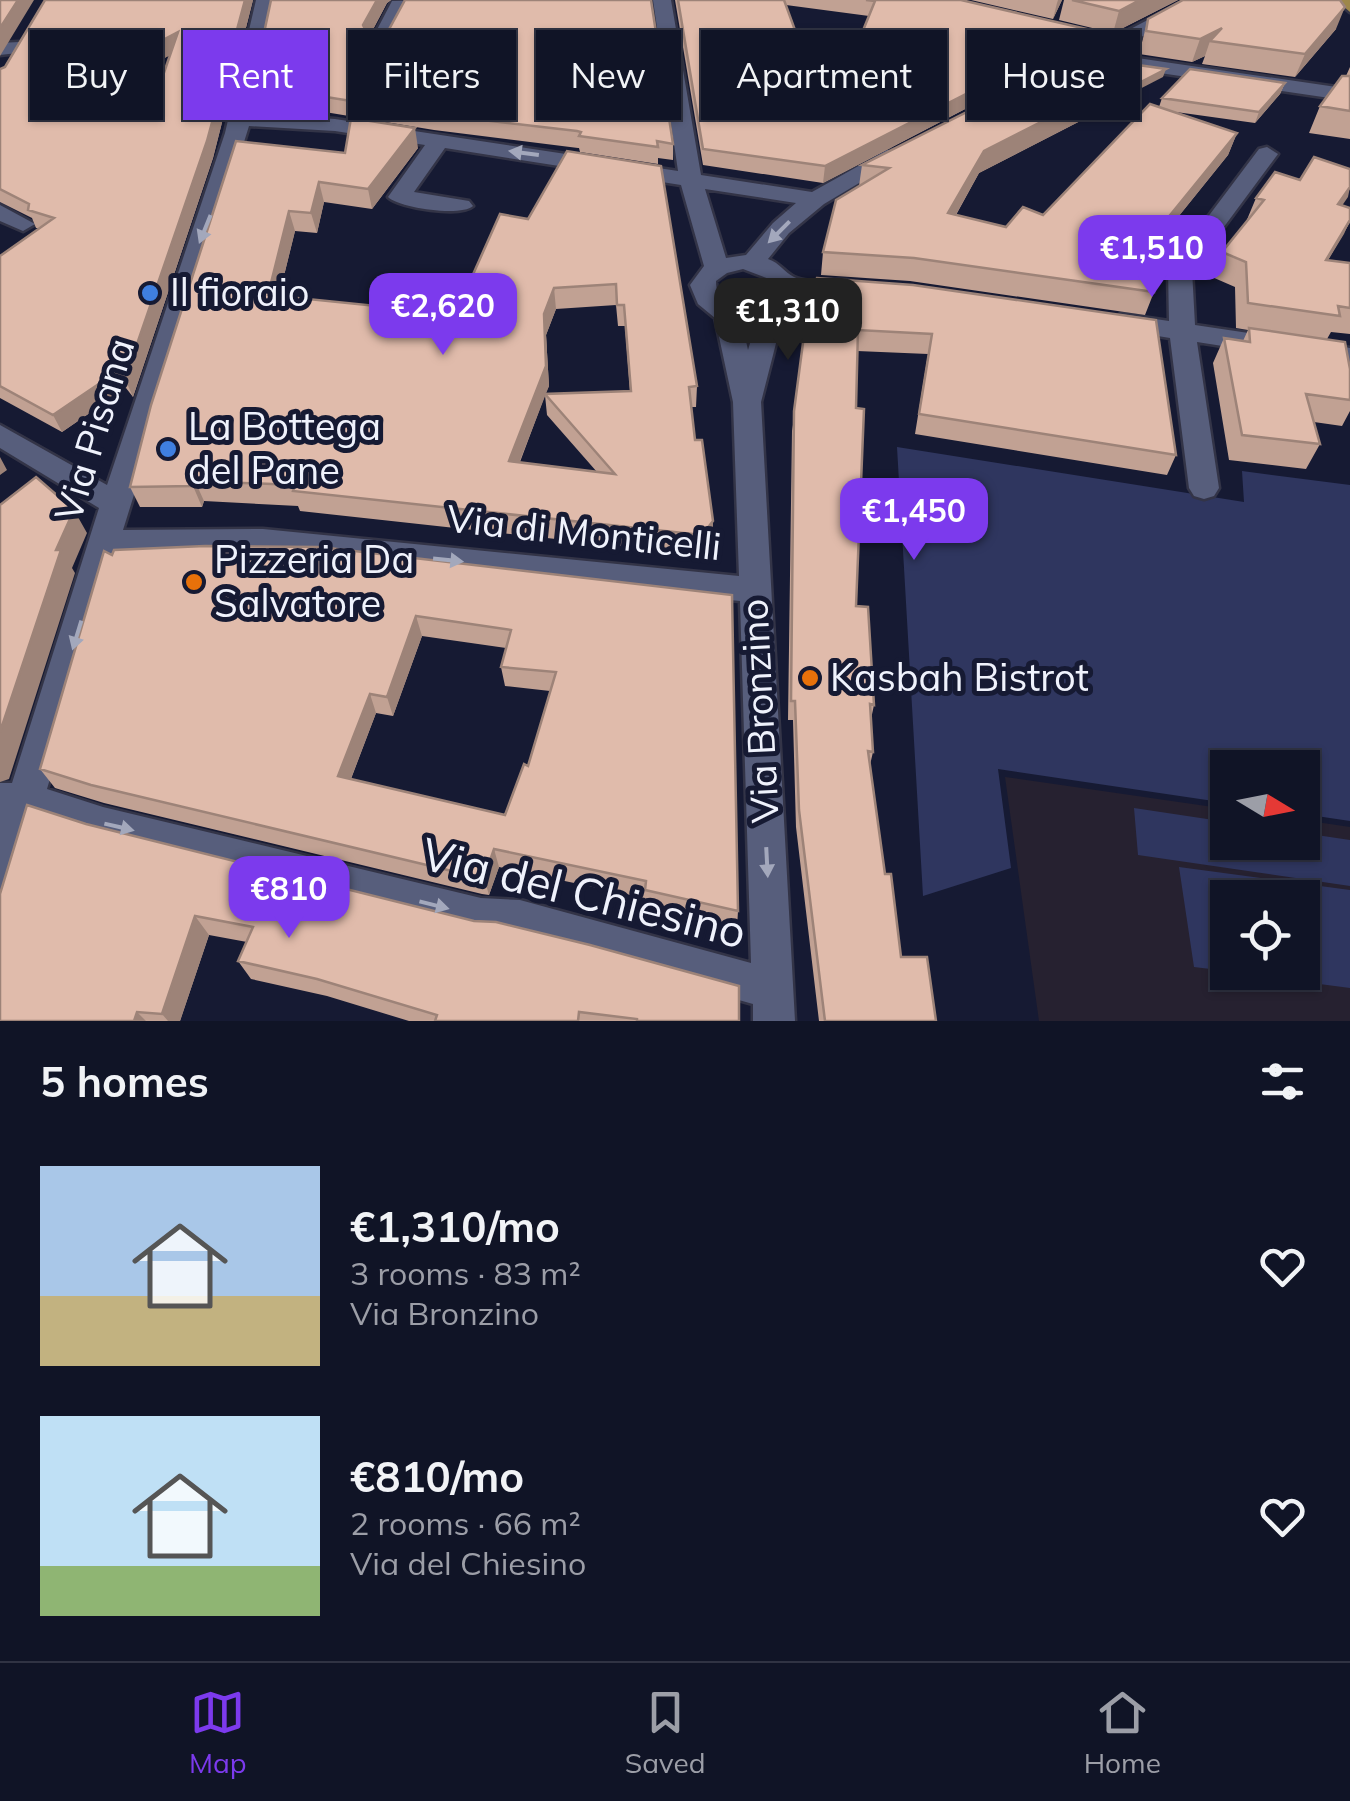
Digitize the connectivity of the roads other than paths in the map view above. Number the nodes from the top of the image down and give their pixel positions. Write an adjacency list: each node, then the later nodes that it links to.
1 (265, 0): 7 (street, Via Pisana)
2 (662, 0): 17 (street, Via Bronzino)
3 (1200, 0): 9 (street)
4 (1345, 0): 6 (main road)
5 (458, 2): 8 (street)
6 (1350, 6)
7 (259, 30)
8 (386, 30)
9 (1140, 31)
10 (1140, 64): 11 (street)
11 (1350, 95)
12 (242, 120): 34 (street, Via Pisana, one-way to 34)
13 (258, 120): 14 (street)
14 (439, 141): 17 (street, one-way to 14); 19 (street)
15 (920, 142): 18 (street)
16 (1267, 154): 29 (street)
17 (690, 177): 18 (street); 23 (street, Via Bronzino)
18 (815, 199): 22 (street, one-way to 22)
19 (460, 206)
20 (0, 212): 21 (street)
21 (23, 224)
22 (753, 263): 23 (street); 24 (street)
23 (717, 268): 27 (street, Via Bronzino)
24 (787, 284): 25 (street); 26 (street, Via Bronzino)
25 (870, 290)
26 (772, 311): 27 (street); 31 (street, Via Bronzino)
27 (727, 313): 31 (street, Via Bronzino)
28 (1095, 319): 29 (street)
29 (1182, 331): 30 (street); 33 (street)
30 (1350, 357)
31 (748, 402): 36 (street, Via Bronzino)
32 (0, 436): 34 (street)
33 (1204, 488)
34 (116, 504): 35 (street, Via Pisana)
35 (106, 542): 36 (street, Via di Monticelli, one-way to 36); 37 (street, Via Pisana, one-way to 37)
36 (755, 590): 39 (street, Via Bronzino, one-way to 39)
37 (13, 799): 38 (street, Via Pisana); 39 (street, Via del Chiesino, one-way to 39)
38 (0, 884)
39 (773, 1005)

